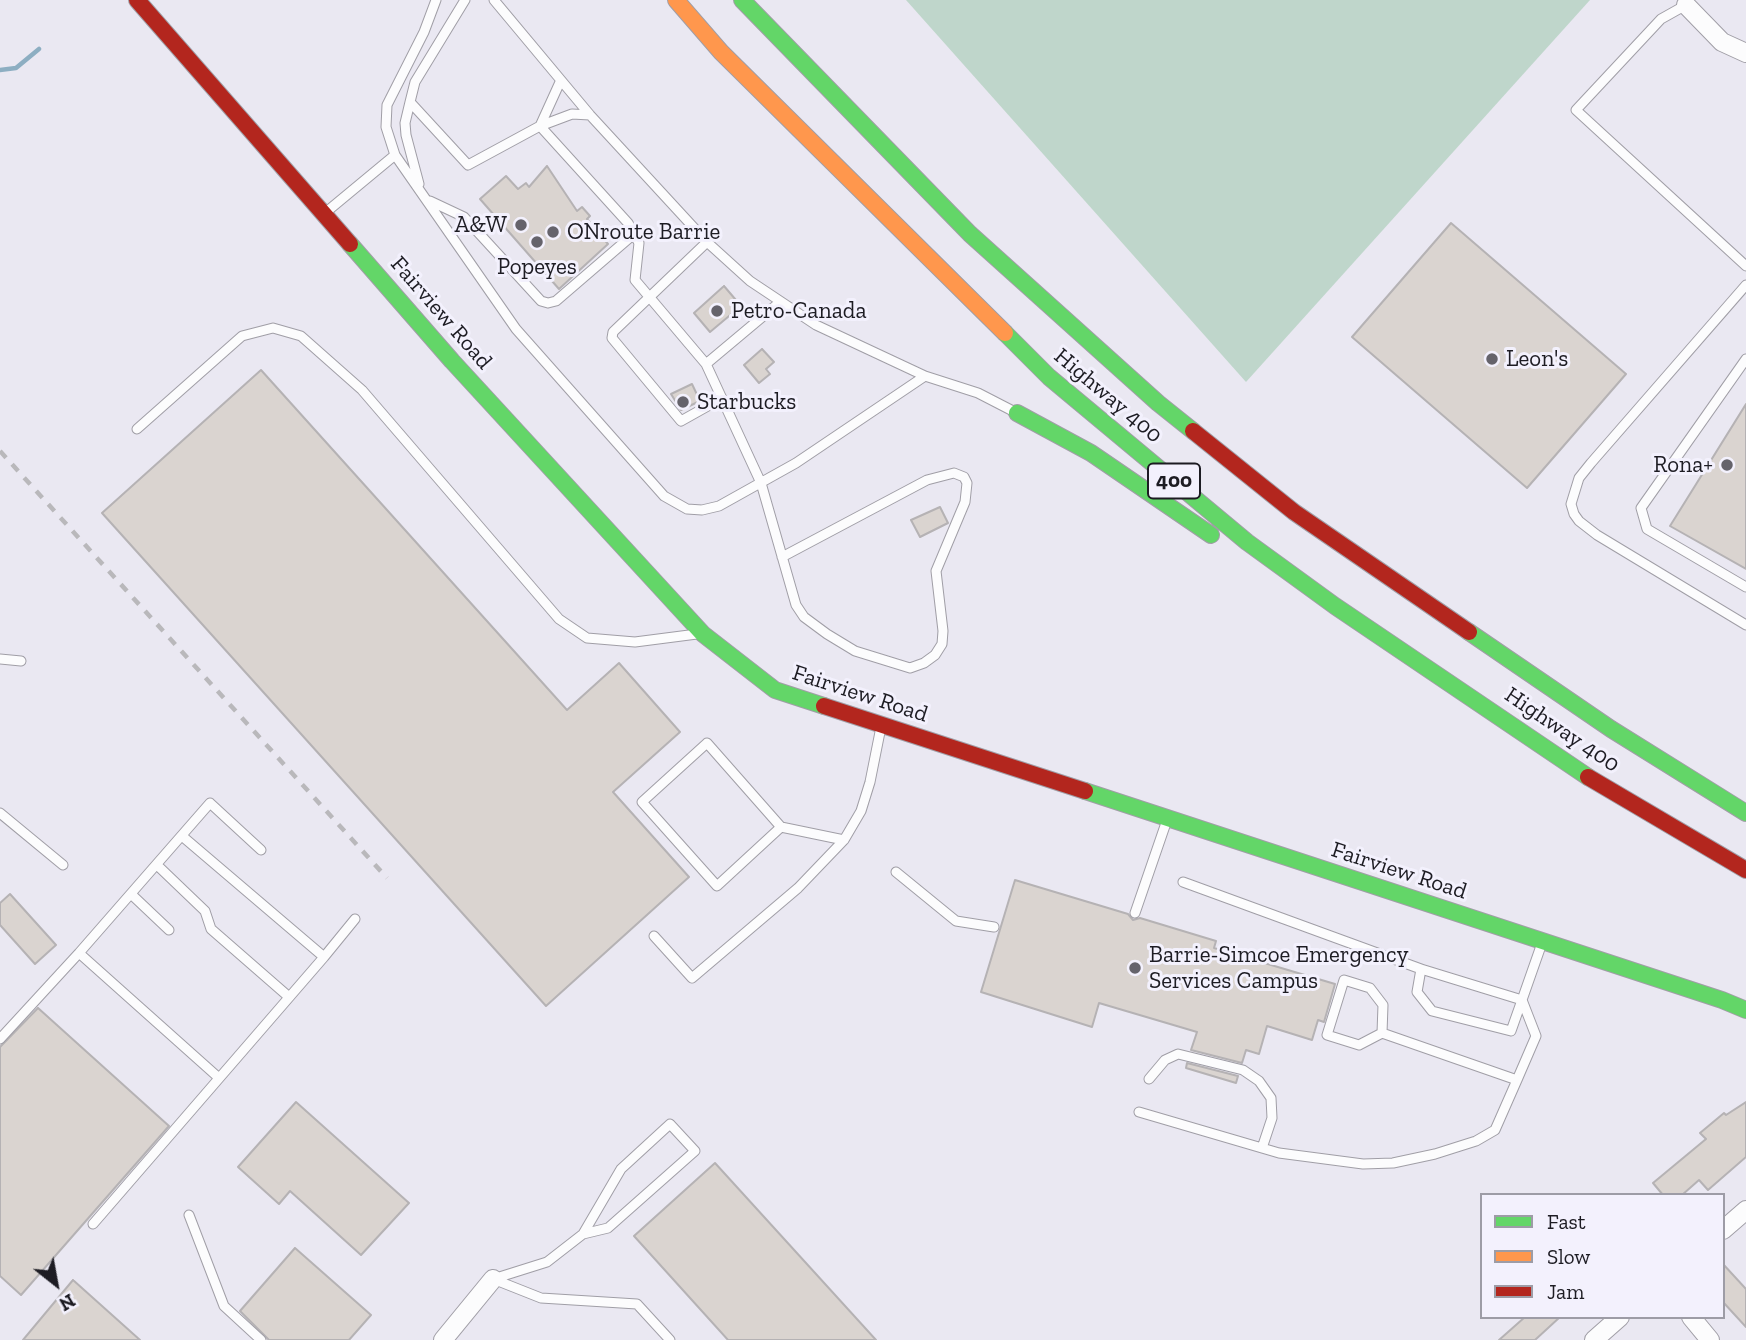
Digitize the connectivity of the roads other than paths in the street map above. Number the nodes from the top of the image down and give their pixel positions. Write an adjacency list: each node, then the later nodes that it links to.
1 (137, 0): 16 (main road, Fairview Road)
2 (436, 0): 13 (lane)
3 (465, 0): 10 (lane)
4 (494, 0): 9 (lane)
5 (676, 0): 32 (main road, Highway 400 / 400)
6 (742, 0): 39 (main road, Highway 400 / 400)
7 (1686, 5): 8 (street); 19 (lane)
8 (1746, 53)
9 (560, 82): 11 (lane); 12 (lane)
10 (410, 102): 12 (lane); 14 (lane)
11 (590, 115): 12 (lane); 18 (lane)
12 (540, 126): 17 (lane)
13 (395, 155): 14 (lane); 16 (lane)
14 (421, 191): 15 (lane)
15 (428, 200): 17 (lane); 29 (lane)
16 (324, 214): 34 (main road, Fairview Road)
17 (635, 233): 21 (lane)
18 (707, 242): 21 (lane); 22 (lane)
19 (1746, 266)
20 (1746, 285): 33 (lane)
21 (650, 297): 24 (lane); 26 (lane)
22 (780, 302): 24 (lane); 25 (lane)
23 (1746, 359): 31 (lane)
24 (706, 364): 26 (lane)
25 (925, 376): 27 (lane); 29 (lane)
26 (722, 398): 29 (lane)
27 (1017, 413): 32 (main road)
28 (137, 429): 34 (lane)
29 (761, 483): 30 (lane)
30 (782, 558): 30 (lane)
31 (1746, 587)
32 (1335, 606): 47 (main road, Highway 400 / 400)
33 (1746, 625)
34 (703, 634): 37 (main road, Fairview Road)
35 (0, 659): 36 (lane)
36 (21, 661)
37 (881, 725): 40 (main road, Fairview Road); 43 (lane)
38 (0, 813): 46 (lane)
39 (1746, 813)
40 (1167, 818): 51 (lane); 56 (main road, Fairview Road)
41 (781, 827): 41 (lane); 43 (lane)
42 (182, 836): 44 (lane); 45 (lane); 58 (lane)
43 (844, 840): 55 (lane)
44 (261, 850)
45 (156, 865): 50 (lane); 60 (lane)
46 (63, 866)
47 (1746, 870)
48 (896, 872): 53 (lane)
49 (1183, 882): 59 (lane)
50 (131, 894): 54 (lane); 57 (lane)
51 (1135, 913)
52 (355, 919): 58 (lane)
53 (994, 927)
54 (169, 930)
55 (654, 936)
56 (1543, 941): 61 (lane); 62 (main road, Fairview Road)
57 (79, 953): 64 (lane); 65 (lane)
58 (324, 957): 60 (lane)
59 (1421, 969): 61 (lane); 61 (lane)
60 (289, 997): 65 (lane)
61 (1522, 1000): 67 (lane)
62 (1746, 1010)
63 (1382, 1033): 63 (lane); 67 (lane)
64 (0, 1039)
65 (219, 1078): 72 (lane)
66 (1150, 1079): 69 (lane)
67 (1517, 1080): 69 (lane)
68 (1139, 1112): 69 (lane)
69 (1262, 1148)
70 (1746, 1210): 73 (street)
71 (189, 1215): 78 (lane)
72 (93, 1224)
73 (1725, 1228)
74 (583, 1234): 74 (lane); 75 (lane)
75 (493, 1279): 79 (street); 80 (lane)
76 (1618, 1319): 81 (street)
77 (1693, 1319): 82 (street)
78 (261, 1340)
79 (443, 1340)
80 (670, 1340)
81 (1594, 1340)
82 (1710, 1340)

